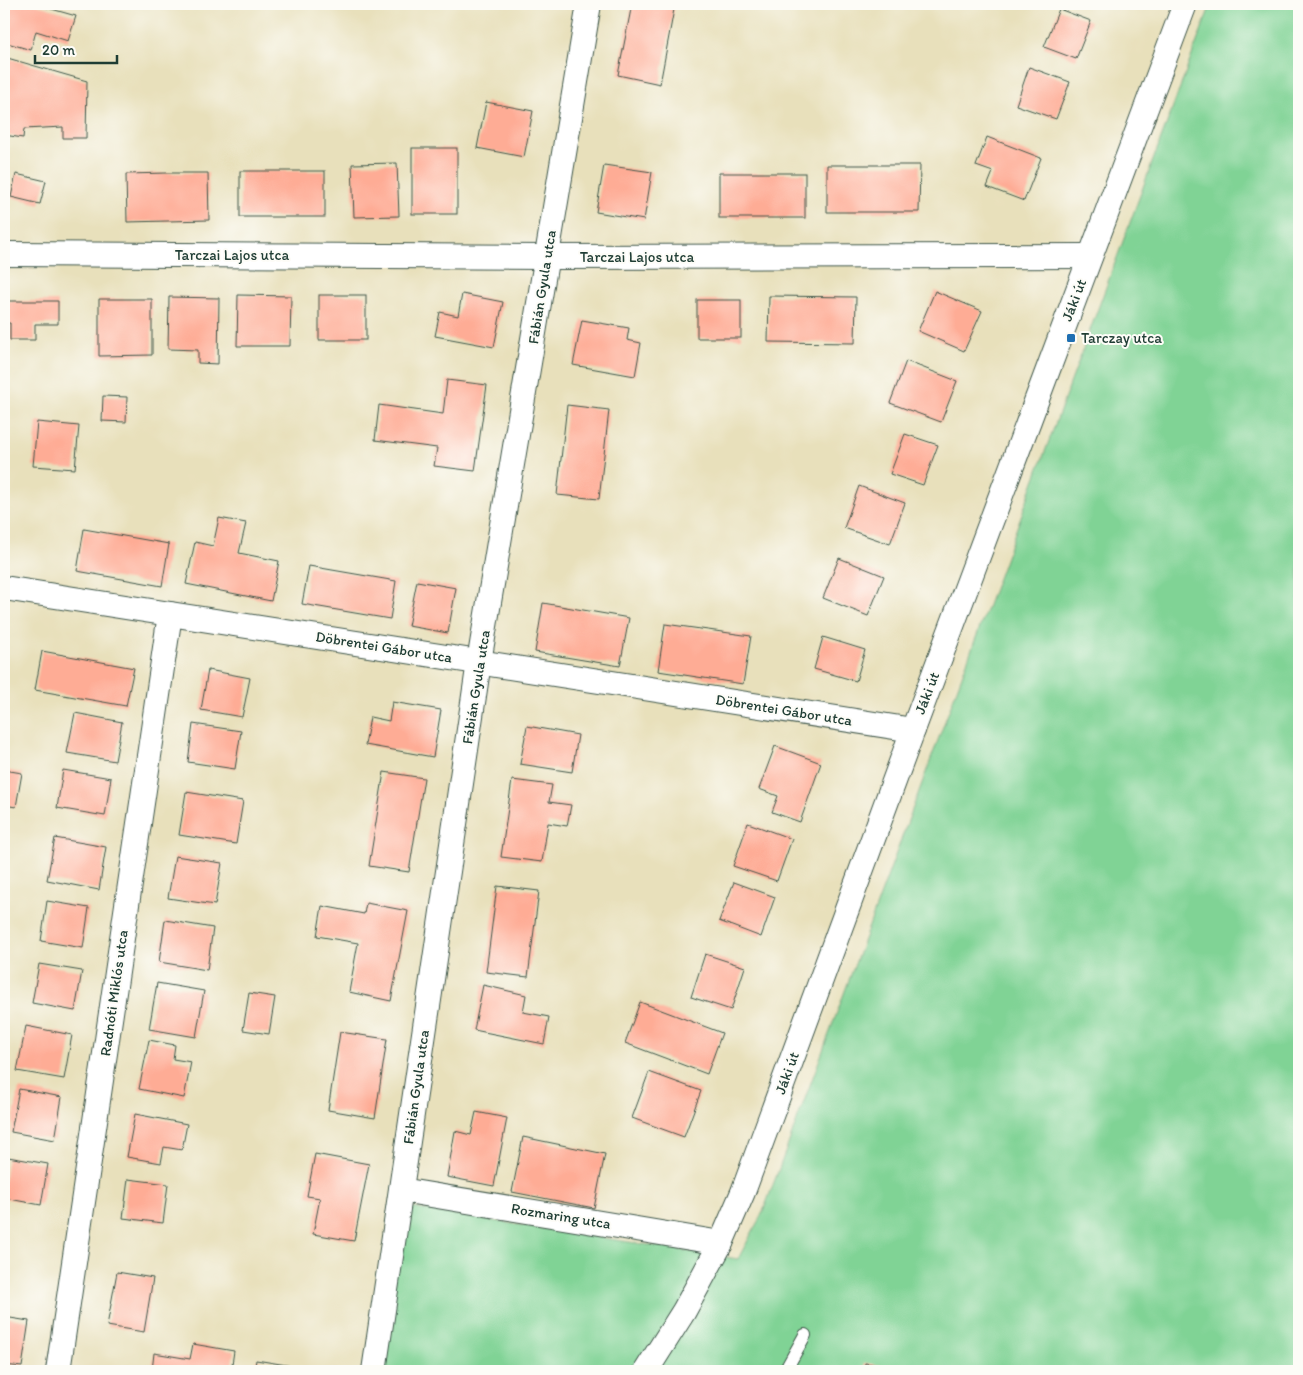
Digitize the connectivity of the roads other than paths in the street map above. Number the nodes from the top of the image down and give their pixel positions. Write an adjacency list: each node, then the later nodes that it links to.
1 (589, 4): 5 (street, Fábián Gyula utca)
2 (1185, 4): 4 (street, Jáki út)
3 (4, 254): 5 (street, Tarczai Lajos utca)
4 (1090, 256): 5 (street, Tarczai Lajos utca); 9 (street, Jáki út)
5 (547, 257): 8 (street, Fábián Gyula utca)
6 (4, 588): 7 (street, Döbrentei Gábor utca)
7 (170, 614): 8 (street, Döbrentei Gábor utca); 14 (street, Radnóti Miklós utca)
8 (479, 662): 9 (street, Döbrentei Gábor utca); 10 (street, Fábián Gyula utca)
9 (913, 730): 11 (street, Jáki út)
10 (401, 1190): 11 (street, Rozmaring utca); 15 (street, Fábián Gyula utca)
11 (721, 1243): 13 (street, Jáki út)
12 (805, 1335): 16 (lane)
13 (653, 1368)
14 (58, 1371)
15 (374, 1371)
16 (785, 1371)

